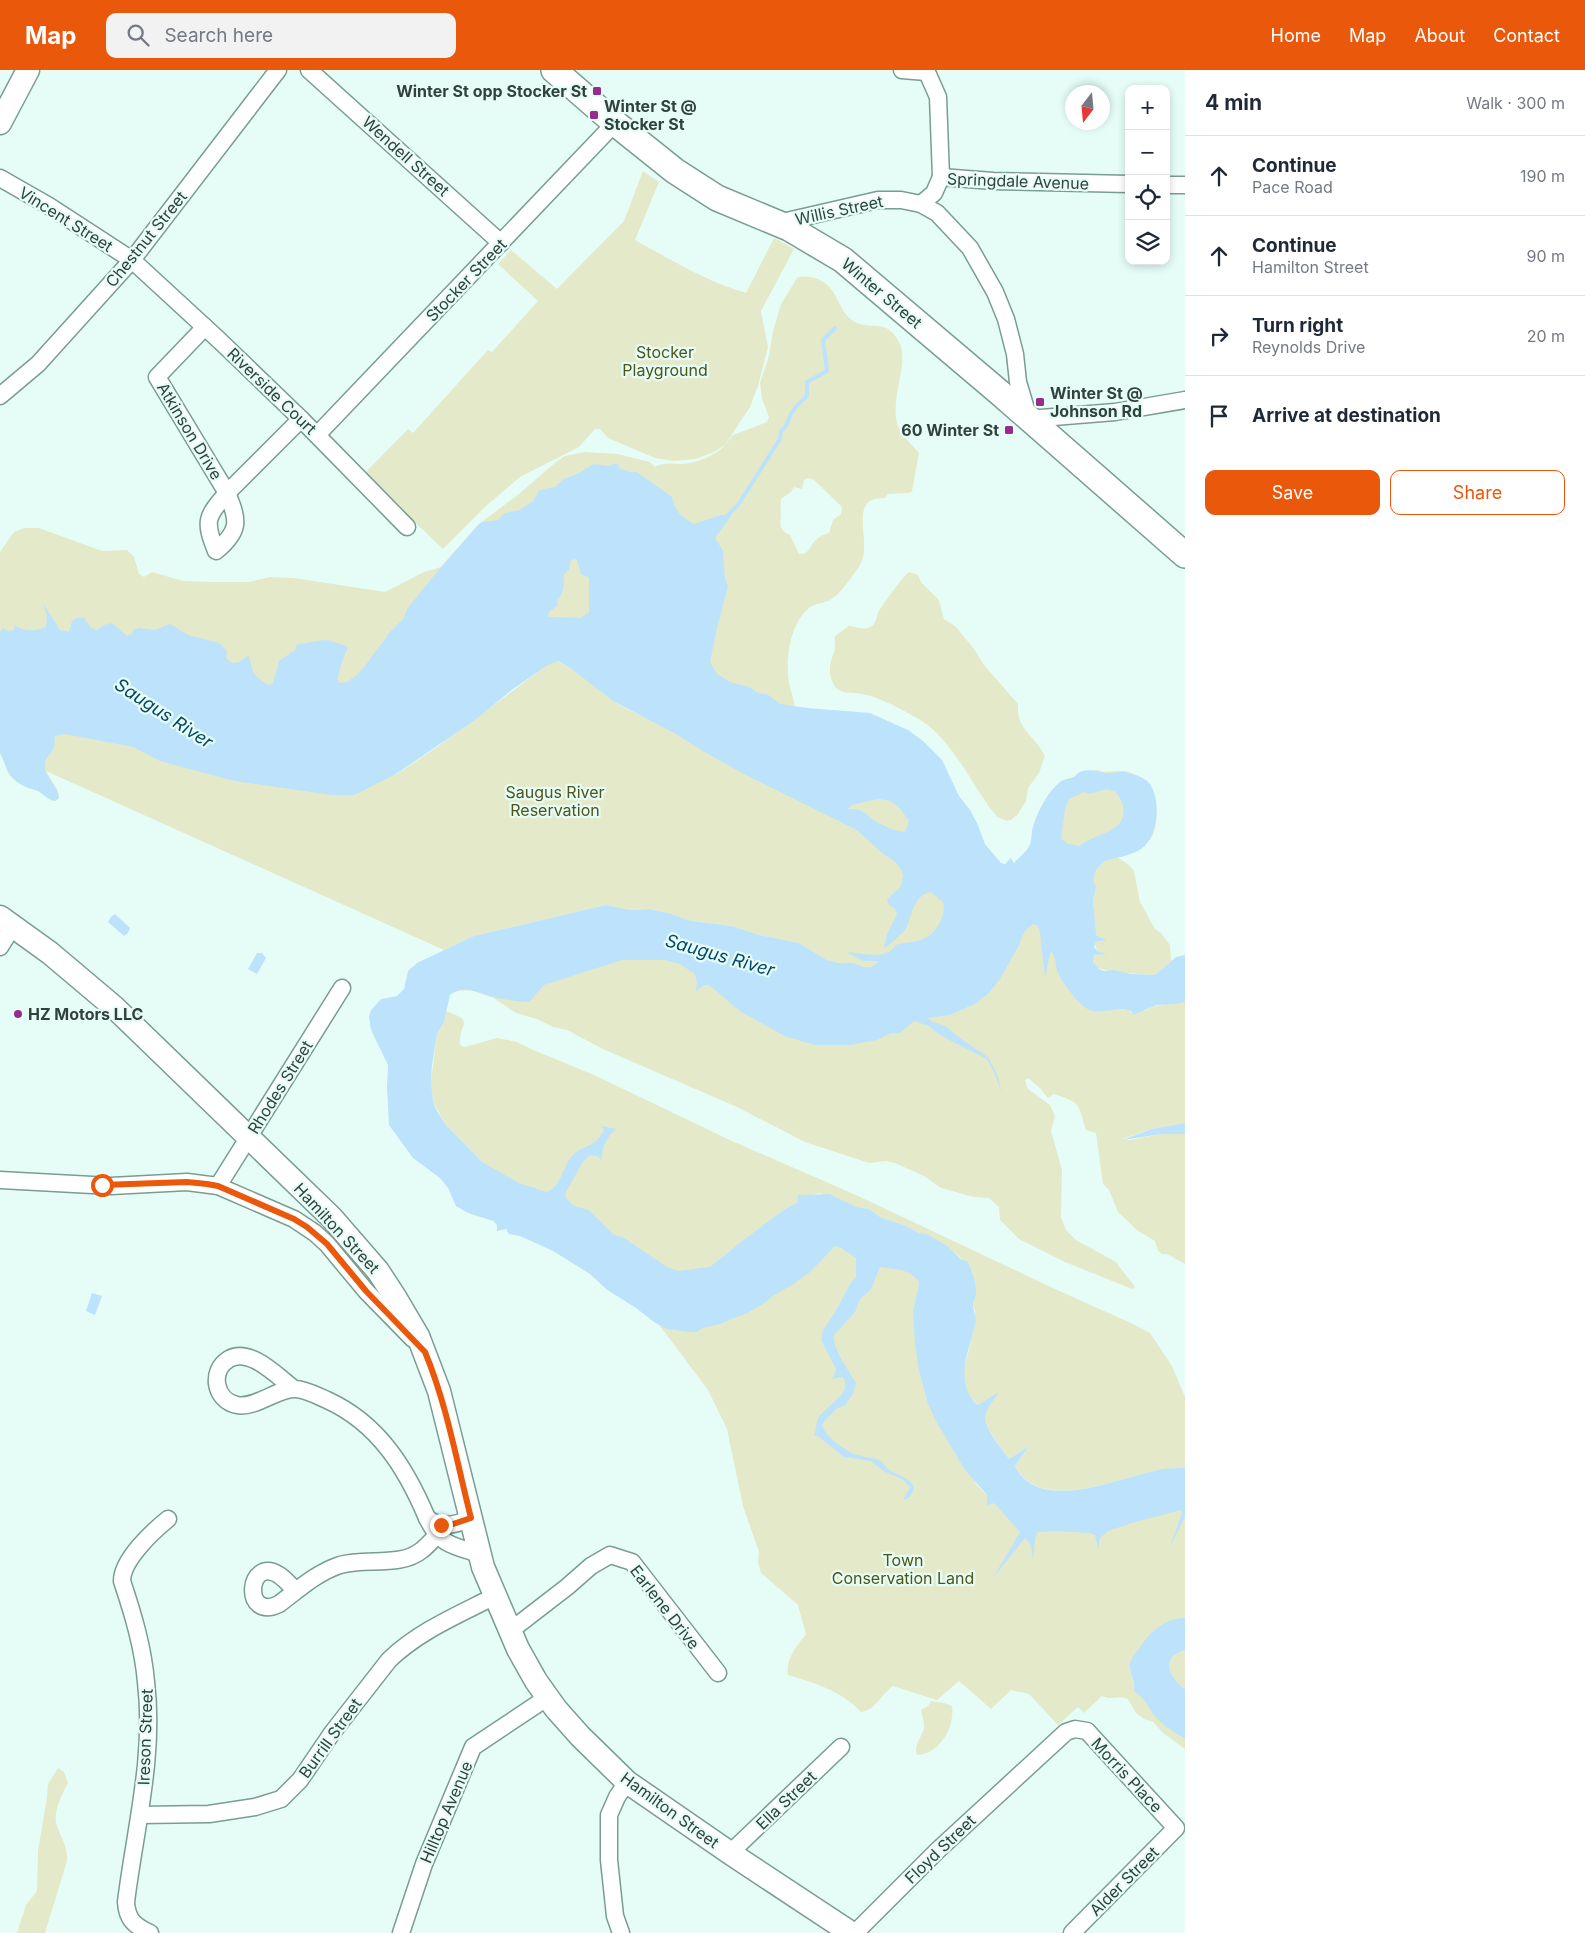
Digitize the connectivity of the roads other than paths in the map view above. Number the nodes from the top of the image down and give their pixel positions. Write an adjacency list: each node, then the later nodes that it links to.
1 (28, 70): 7 (main road)
2 (278, 70): 17 (street, Chestnut Street)
3 (309, 70): 16 (street, Wendell Street)
4 (554, 70): 8 (main road, Winter Street)
5 (902, 70): 6 (street)
6 (926, 71): 9 (street)
7 (0, 123)
8 (615, 123): 15 (main road, Winter Street); 16 (street, Stocker Street)
9 (941, 177): 11 (street, Springdale Avenue); 14 (street, Springdale Avenue)
10 (0, 178): 17 (street, Vincent Street)
11 (1125, 184)
12 (1170, 185): 13 (street)
13 (1185, 185)
14 (921, 204): 15 (street, Willis Street); 22 (street, Willis Street)
15 (778, 223): 22 (main road, Winter Street)
16 (501, 243): 23 (street, Stocker Street)
17 (132, 260): 18 (street, Riverside Court); 19 (street, Chestnut Street)
18 (205, 327): 21 (street, Riverside Court); 21 (street, Atkinson Drive)
19 (0, 396)
20 (1185, 400): 22 (street)
21 (301, 419): 23 (street, Riverside Court)
22 (1029, 419): 25 (main road, Winter Street)
23 (316, 435): 24 (street, Riverside Court)
24 (406, 527)
25 (1185, 555)
26 (6, 922): 27 (street); 29 (main road, Hamilton Street)
27 (0, 947)
28 (342, 988): 29 (street, Rhodes Street)
29 (249, 1137): 31 (street, Rhodes Street); 32 (main road, Hamilton Street)
30 (0, 1180): 31 (street)
31 (218, 1186): 32 (street)
32 (425, 1352): 34 (main road, Hamilton Street)
33 (293, 1388): 36 (street)
34 (471, 1518): 36 (street); 37 (main road, Hamilton Street)
35 (168, 1519): 46 (street, Ireson Street)
36 (441, 1530): 37 (street); 38 (street)
37 (480, 1554): 39 (main road, Hamilton Street)
38 (296, 1591)
39 (495, 1596): 40 (main road, Hamilton Street); 46 (street, Burrill Street)
40 (510, 1631): 41 (street, Earlene Drive); 42 (main road, Hamilton Street)
41 (718, 1673)
42 (548, 1698): 45 (main road, Hamilton Street); 50 (street, Hilltop Avenue)
43 (841, 1747): 48 (street, Ella Street)
44 (1028, 1767): 47 (street, Morris Place); 52 (street, Floyd Street)
45 (627, 1782): 48 (main road, Hamilton Street); 51 (street)
46 (140, 1814): 49 (street, Ireson Street)
47 (1176, 1828): 53 (street, Alder Street)
48 (730, 1853): 52 (main road, Hamilton Street)
49 (150, 1933)
50 (401, 1933)
51 (621, 1933)
52 (853, 1933)
53 (1072, 1933)

